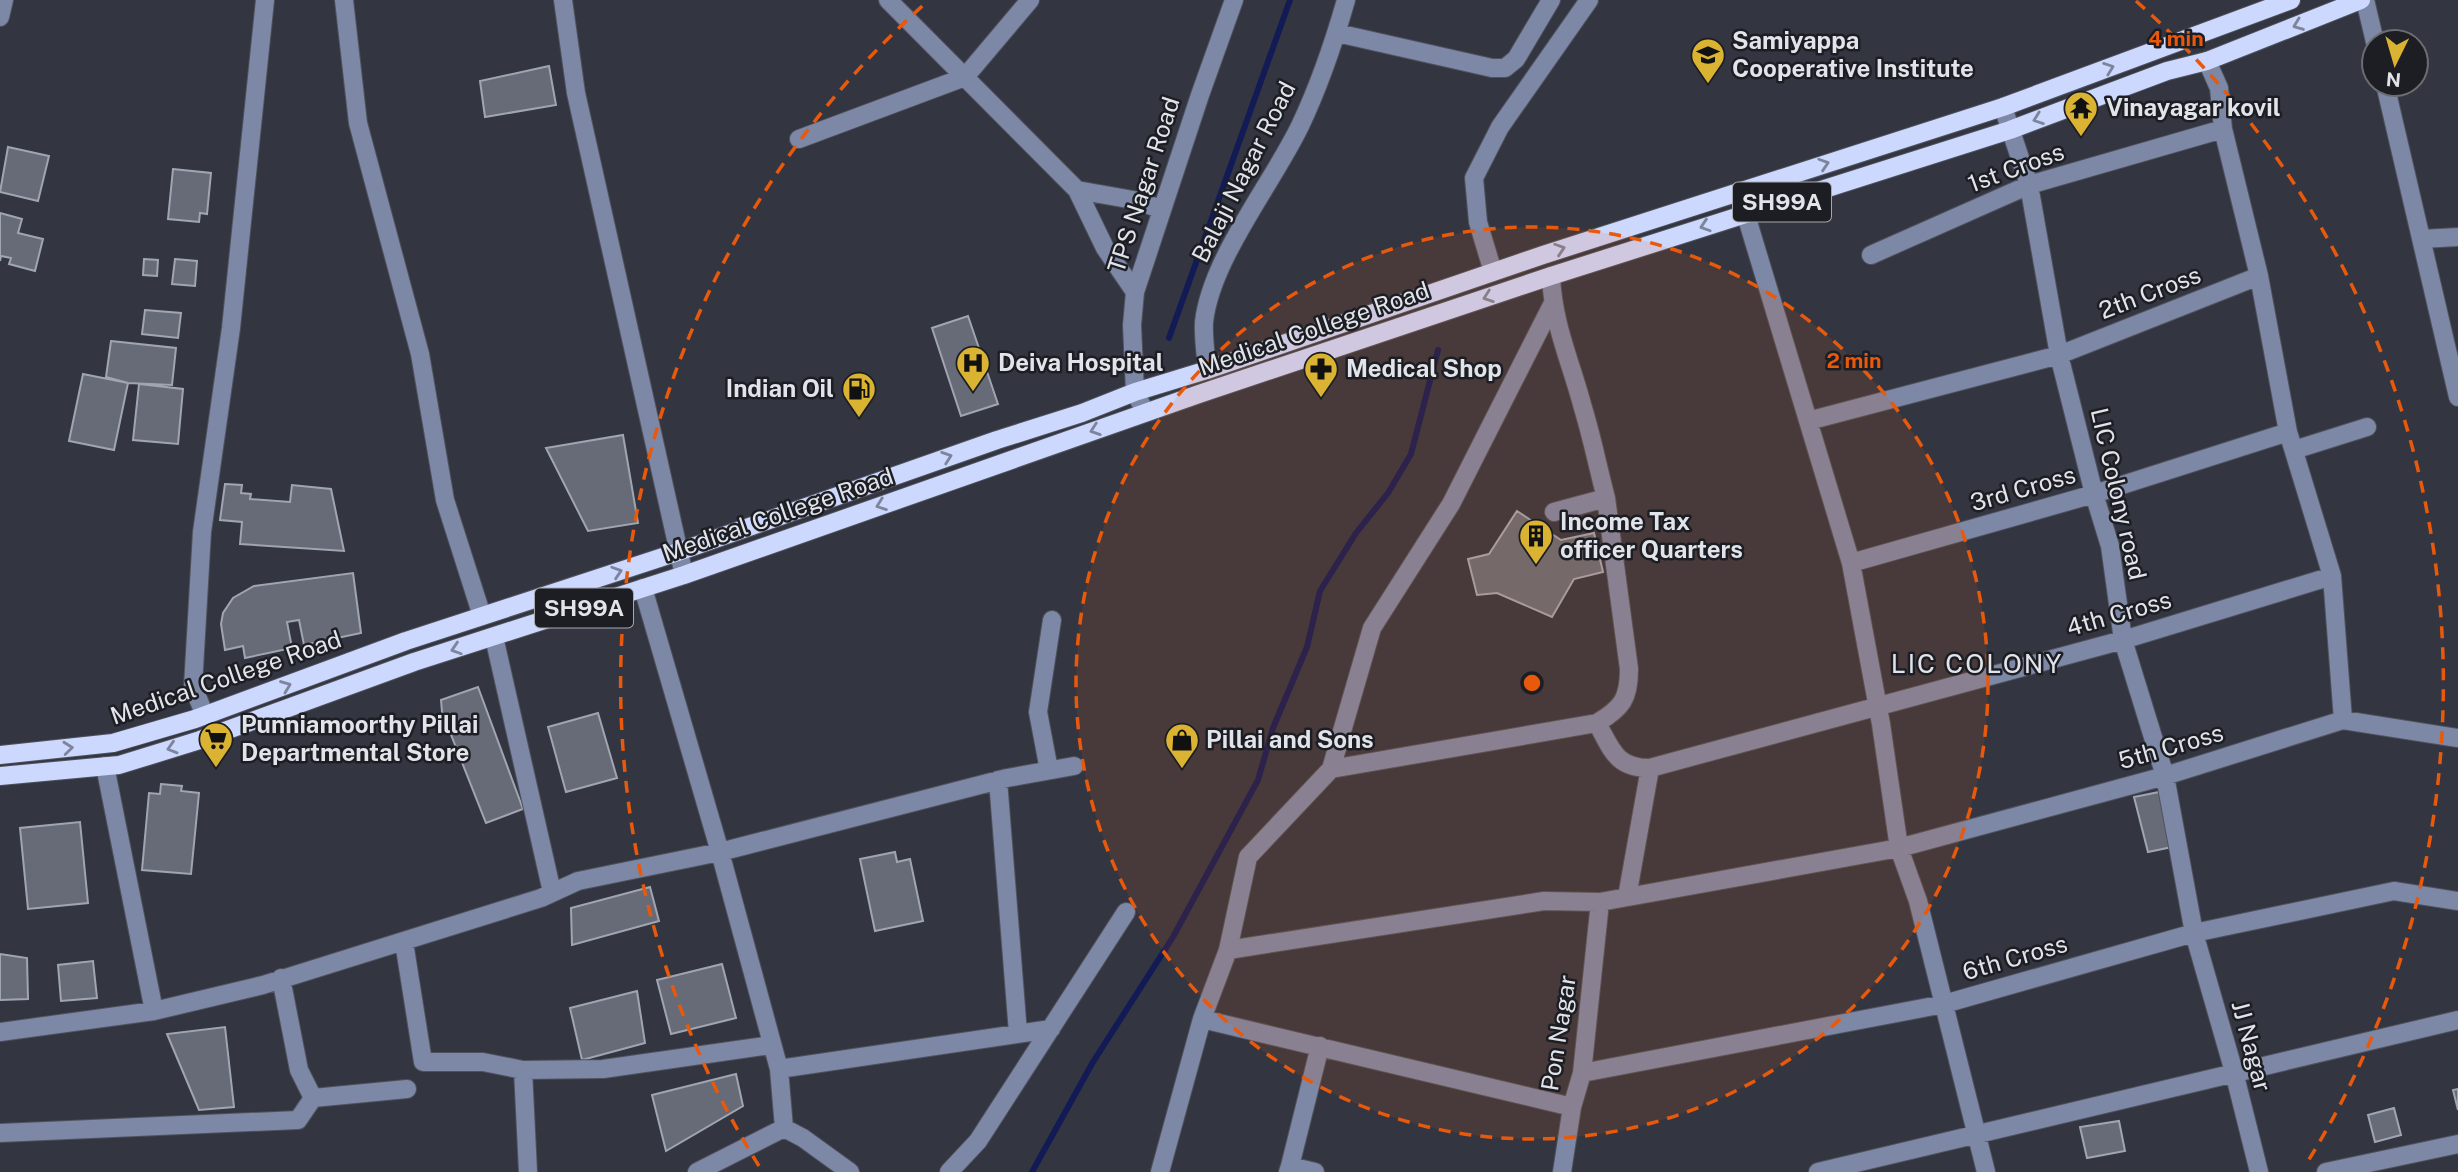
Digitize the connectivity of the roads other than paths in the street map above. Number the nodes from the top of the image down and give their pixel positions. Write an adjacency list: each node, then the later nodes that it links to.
1 (4, 0): 13 (street)
2 (265, 0): 58 (street)
3 (344, 0): 53 (street)
4 (563, 0): 48 (street)
5 (888, 0): 17 (street)
6 (1030, 0): 17 (street)
7 (1234, 0): 26 (street, TPS Nagar Road)
8 (1346, 0): 15 (street, Balaji Nagar Road)
9 (1551, 0): 15 (street)
10 (1589, 0): 31 (street)
11 (2291, 0): 19 (main road, Medical College Road / SH99A, one-way to 11)
12 (2363, 0): 14 (street); 16 (main road, Medical College Road / SH99A, one-way to 16)
13 (0, 17)
14 (2371, 28)
15 (1336, 33): 37 (street, Balaji Nagar Road)
16 (2207, 61): 20 (street); 21 (main road, Medical College Road / SH99A, one-way to 21)
17 (965, 77): 22 (street); 24 (street)
18 (2388, 98): 29 (street)
19 (2003, 107): 21 (street, LIC Colony road); 25 (main road, Medical College Road / SH99A, one-way to 19)
20 (2223, 129): 23 (street, 1st Cross); 33 (street)
21 (2010, 130): 23 (street, LIC Colony road); 27 (main road, Medical College Road / SH99A)
22 (799, 139)
23 (2029, 185): 30 (street, 1st Cross); 36 (street, LIC Colony road)
24 (1077, 190): 26 (street); 34 (street)
25 (1739, 192): 27 (street); 31 (main road, Medical College Road / SH99A, one-way to 25)
26 (1162, 210): 34 (street, TPS Nagar Road)
27 (1745, 214): 32 (main road, Medical College Road / SH99A, one-way to 32); 41 (street)
28 (2458, 237): 29 (street)
29 (2421, 239): 39 (street)
30 (1871, 255)
31 (1493, 272): 37 (main road, Medical College Road / SH99A)
32 (1551, 276): 35 (street); 40 (main road, Medical College Road / SH99A, one-way to 40)
33 (2259, 276): 36 (street, 2th Cross); 43 (street)
34 (1135, 292): 38 (street, TPS Nagar Road)
35 (1552, 305): 46 (street); 66 (street)
36 (2059, 355): 41 (street, 2th Cross); 45 (street, LIC Colony road)
37 (1201, 372): 38 (main road, Medical College Road / SH99A)
38 (1135, 391): 40 (street); 48 (main road, Medical College Road / SH99A, one-way to 38)
39 (2458, 394)
40 (1152, 410): 50 (main road, Medical College Road / SH99A, one-way to 50)
41 (1808, 421): 49 (street)
42 (2367, 427): 44 (street)
43 (2288, 432): 44 (street); 45 (street, 3rd Cross)
44 (2294, 450): 51 (street)
45 (2094, 494): 49 (street, 3rd Cross); 56 (street, LIC Colony road)
46 (1606, 498): 47 (street); 60 (street)
47 (1554, 512)
48 (678, 552): 50 (street); 53 (main road, Medical College Road / SH99A, one-way to 48)
49 (1851, 563): 57 (street)
50 (684, 575): 52 (main road, Medical College Road / SH99A)
51 (2332, 576): 56 (street, 4th Cross); 59 (street)
52 (643, 589): 55 (main road, Medical College Road / SH99A); 72 (street)
53 (482, 616): 58 (main road, Medical College Road / SH99A, one-way to 53)
54 (1052, 620): 67 (street)
55 (494, 637): 64 (main road, Medical College Road / SH99A, one-way to 64); 73 (street)
56 (2123, 639): 57 (street, 4th Cross); 69 (street, LIC Colony road)
57 (1878, 706): 65 (street, 4th Cross); 71 (street)
58 (205, 716): 62 (main road, Medical College Road / SH99A, one-way to 58)
59 (2343, 720): 61 (street, 5th Cross); 69 (street, 5th Cross)
60 (1597, 723): 65 (street); 66 (street)
61 (2458, 738)
62 (0, 755)
63 (1074, 765): 67 (street)
64 (105, 766): 68 (main road, Medical College Road / SH99A); 83 (street)
65 (1650, 768): 74 (street)
66 (1331, 769): 80 (street)
67 (1049, 770): 70 (street)
68 (0, 776)
69 (2165, 776): 71 (street, 5th Cross); 78 (street, LIC Colony road)
70 (998, 780): 72 (street); 88 (street)
71 (1899, 848): 74 (street, 5th Cross); 82 (street)
72 (720, 852): 73 (street); 89 (street)
73 (552, 892): 79 (street)
74 (1627, 897): 76 (street, 5th Cross)
75 (2458, 901): 78 (street, 6th Cross)
76 (1600, 902): 80 (street, 5th Cross); 94 (street, Pon Nagar)
77 (1125, 912): 86 (street)
78 (2194, 933): 82 (street, 6th Cross); 93 (street, JJ Nagar)
79 (404, 942): 81 (street); 92 (street)
80 (1228, 950): 84 (street)
81 (281, 978): 83 (street); 96 (street)
82 (1944, 1004): 94 (street, 6th Cross); 100 (street)
83 (154, 1011): 87 (street)
84 (1202, 1019): 90 (street); 107 (street)
85 (2458, 1020): 93 (street)
86 (1051, 1029): 88 (street); 106 (street)
87 (0, 1032)
88 (1018, 1034): 91 (street)
89 (771, 1045): 91 (street); 92 (street)
90 (1320, 1046): 97 (street); 102 (street)
91 (779, 1069): 98 (street)
92 (523, 1070): 103 (street)
93 (2234, 1072): 100 (street); 112 (street, JJ Nagar)
94 (1583, 1073): 97 (street, Pon Nagar)
95 (407, 1089): 96 (street)
96 (313, 1098): 99 (street)
97 (1572, 1107): 109 (street, Pon Nagar)
98 (784, 1128): 104 (street); 105 (street)
99 (0, 1133)
100 (1977, 1135): 110 (street); 111 (street)
101 (2458, 1144): 113 (street)
102 (1289, 1169): 108 (street)
103 (528, 1172)
104 (697, 1172)
105 (850, 1172)
106 (949, 1172)
107 (1160, 1172)
108 (1315, 1172)
109 (1562, 1172)
110 (1818, 1172)
111 (1986, 1172)
112 (2259, 1172)
113 (2326, 1172)

